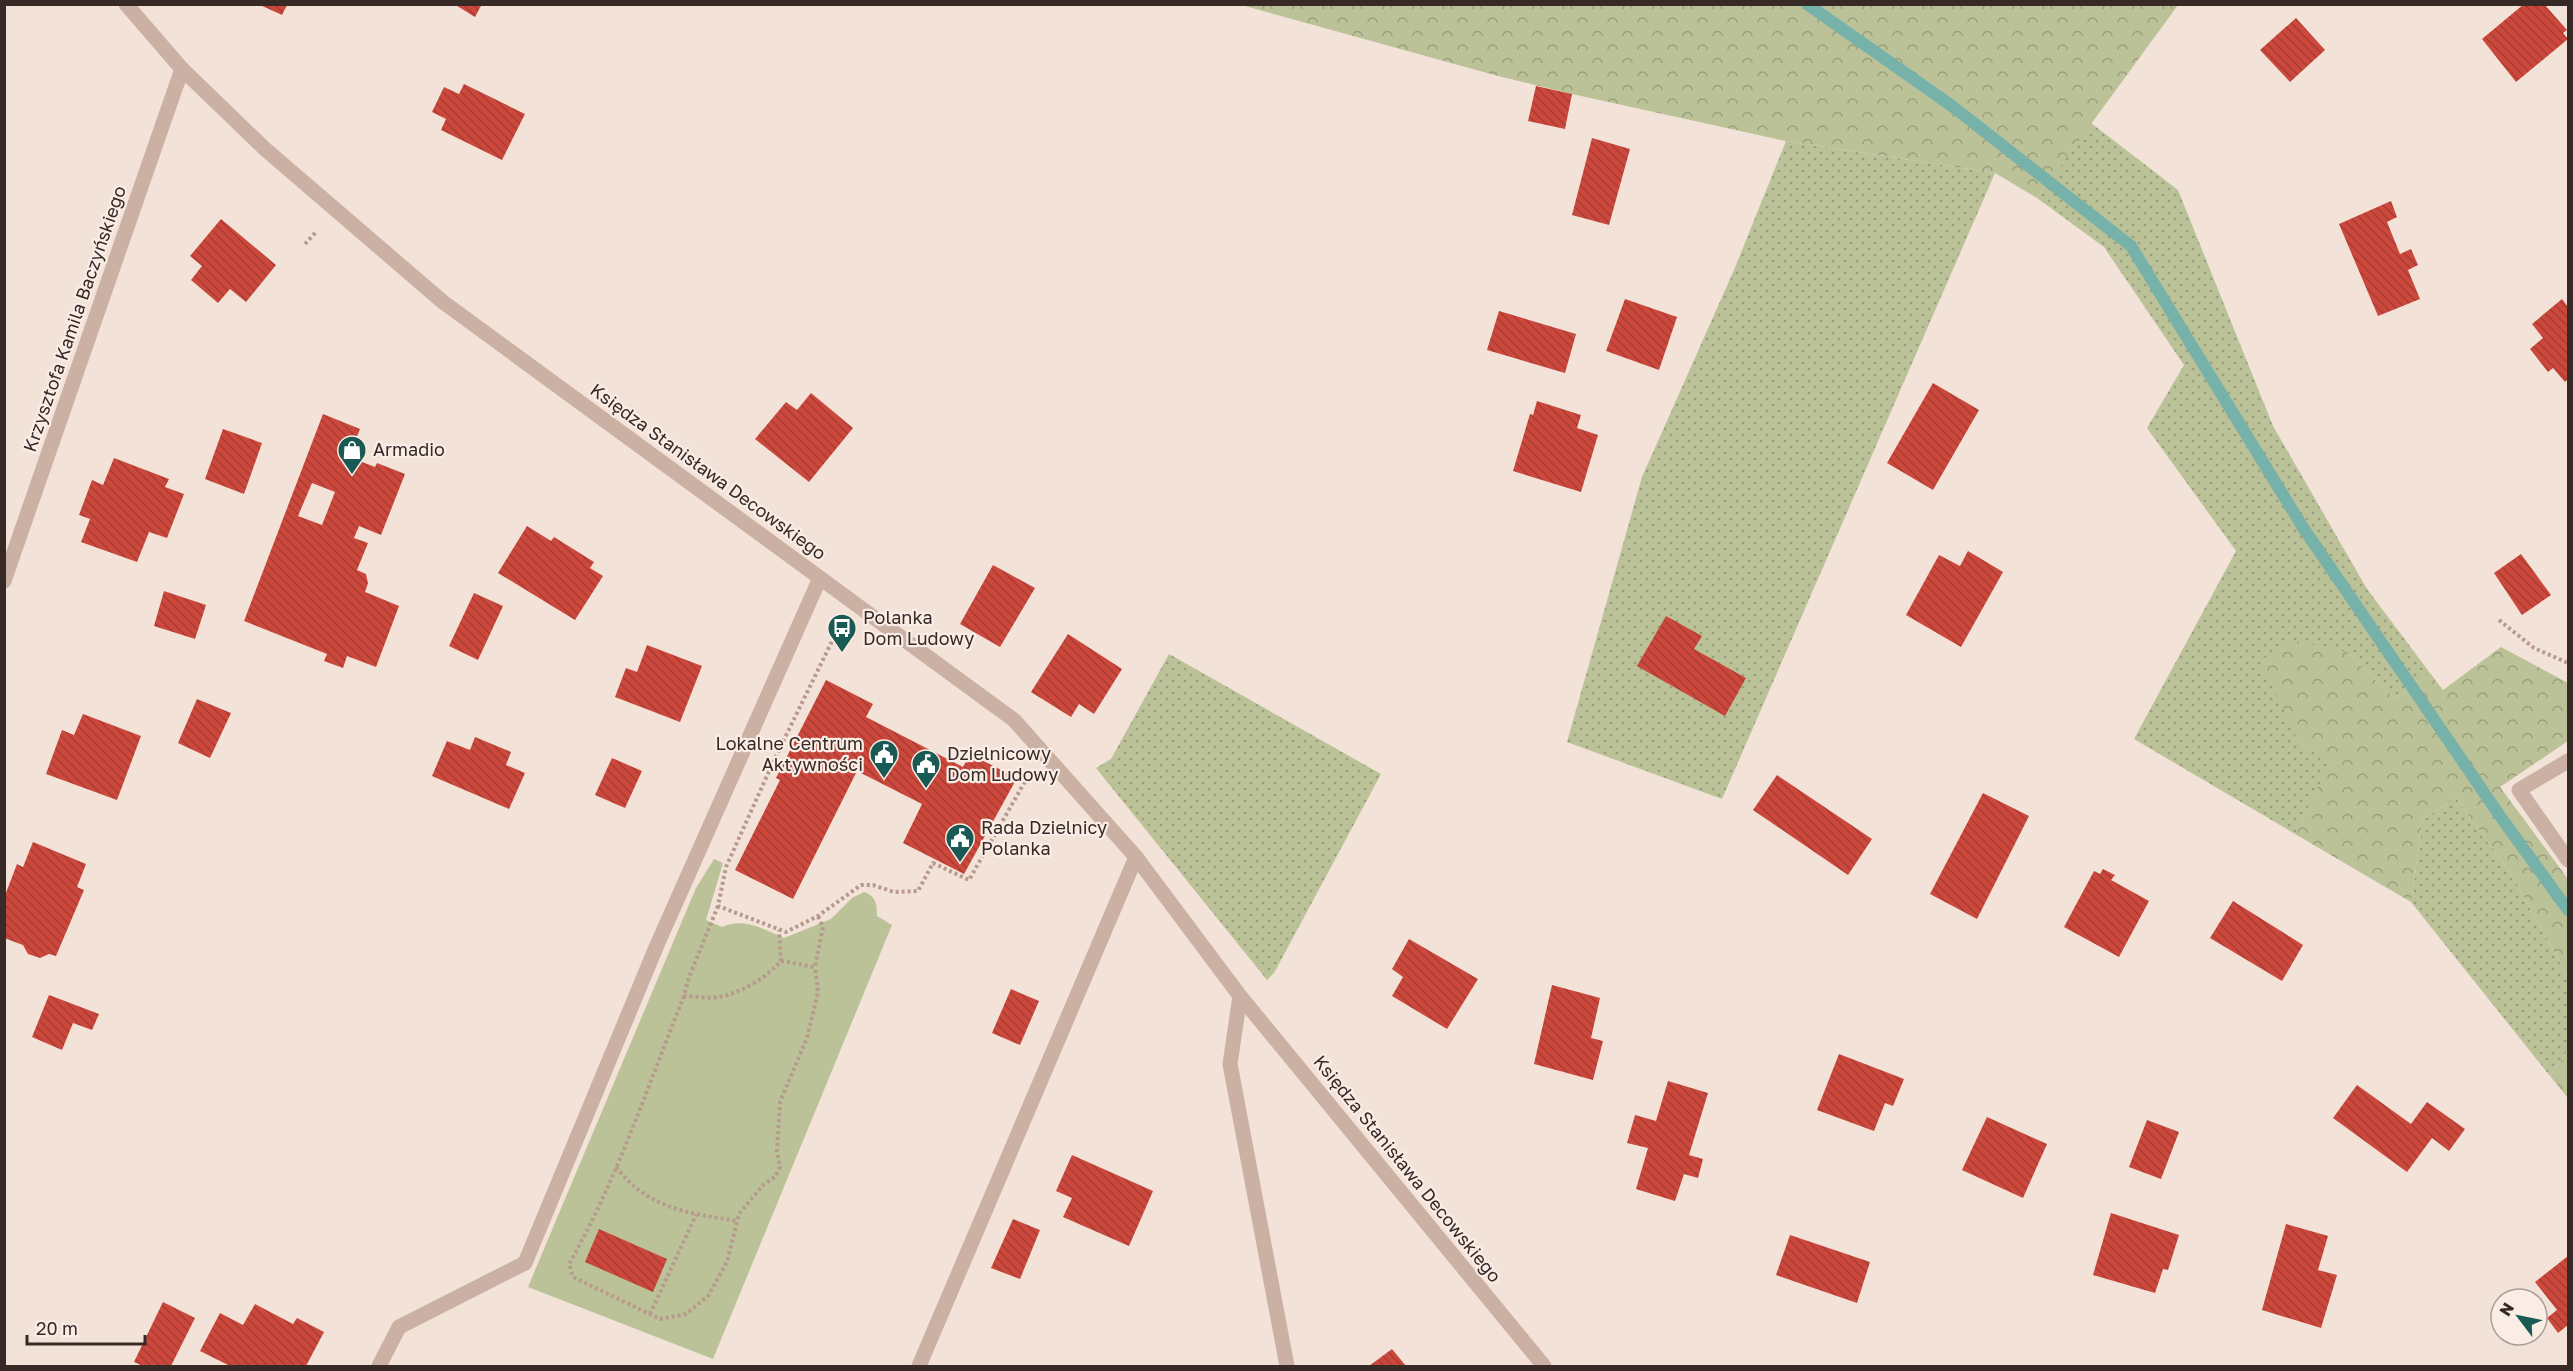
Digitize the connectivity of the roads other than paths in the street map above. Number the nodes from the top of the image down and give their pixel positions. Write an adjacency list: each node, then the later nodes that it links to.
1 (126, 4): 2 (street, Księdza Stanisława Decowskiego)
2 (142, 11): 3 (street, Księdza Stanisława Decowskiego)
3 (182, 69): 4 (street, Księdza Stanisława Decowskiego); 5 (street, Krzysztofa Kamila Baczyńskiego)
4 (820, 578): 7 (street, Księdza Stanisława Decowskiego); 10 (street)
5 (4, 581)
6 (2568, 761): 8 (street)
7 (1136, 857): 9 (street, Księdza Stanisława Decowskiego); 11 (street)
8 (2568, 860)
9 (1240, 996): 12 (street); 13 (street, Księdza Stanisława Decowskiego)
10 (379, 1366)
11 (919, 1366)
12 (1287, 1366)
13 (1544, 1366)

